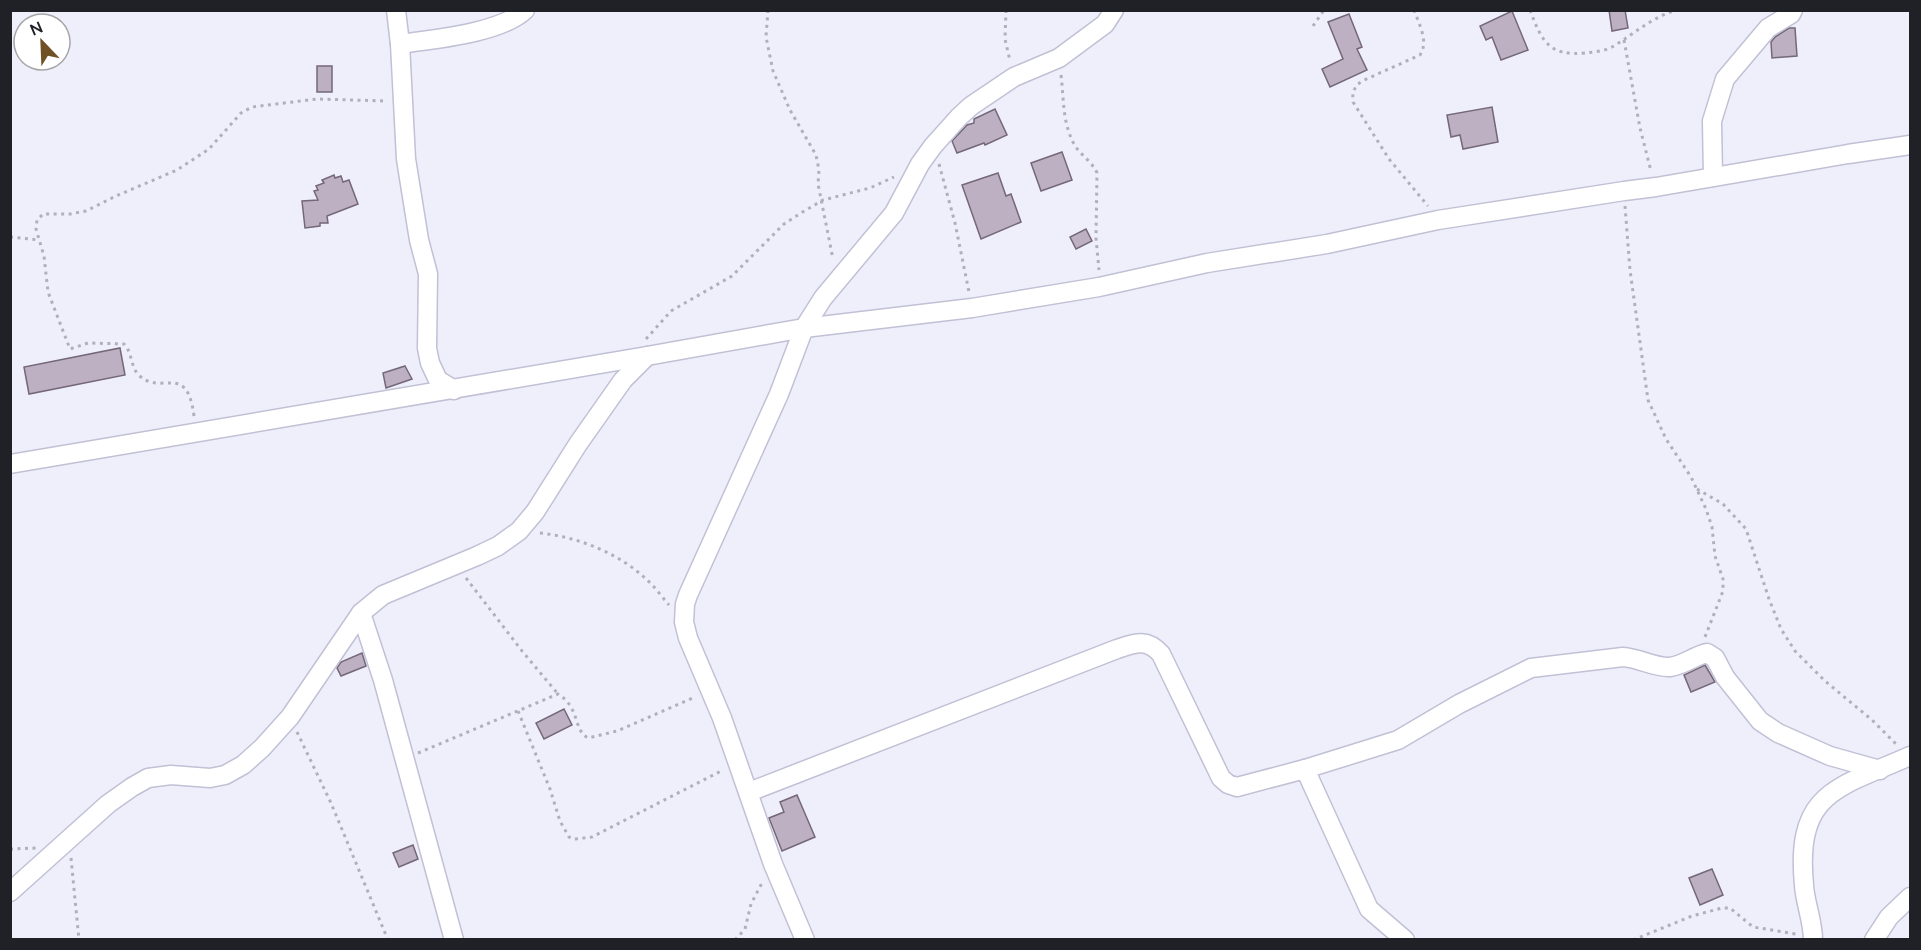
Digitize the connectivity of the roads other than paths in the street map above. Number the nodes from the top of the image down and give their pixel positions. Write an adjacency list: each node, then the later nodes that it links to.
1 (396, 10): 5 (street)
2 (525, 10): 5 (street)
3 (1114, 10): 8 (street)
4 (1793, 10): 7 (street)
5 (400, 44): 10 (street)
6 (1911, 145): 7 (street)
7 (1713, 177): 8 (street)
8 (804, 328): 9 (street); 16 (street)
9 (647, 356): 10 (street); 12 (street)
10 (454, 390): 11 (street)
11 (10, 464)
12 (361, 613): 17 (street); 20 (street)
13 (1910, 756): 15 (street)
14 (1305, 769): 15 (street); 16 (street); 22 (street)
15 (1880, 770): 19 (street)
16 (749, 792): 21 (street)
17 (10, 892)
18 (1911, 897): 23 (street)
19 (1813, 937)
20 (454, 939)
21 (805, 939)
22 (1405, 939)
23 (1874, 939)

